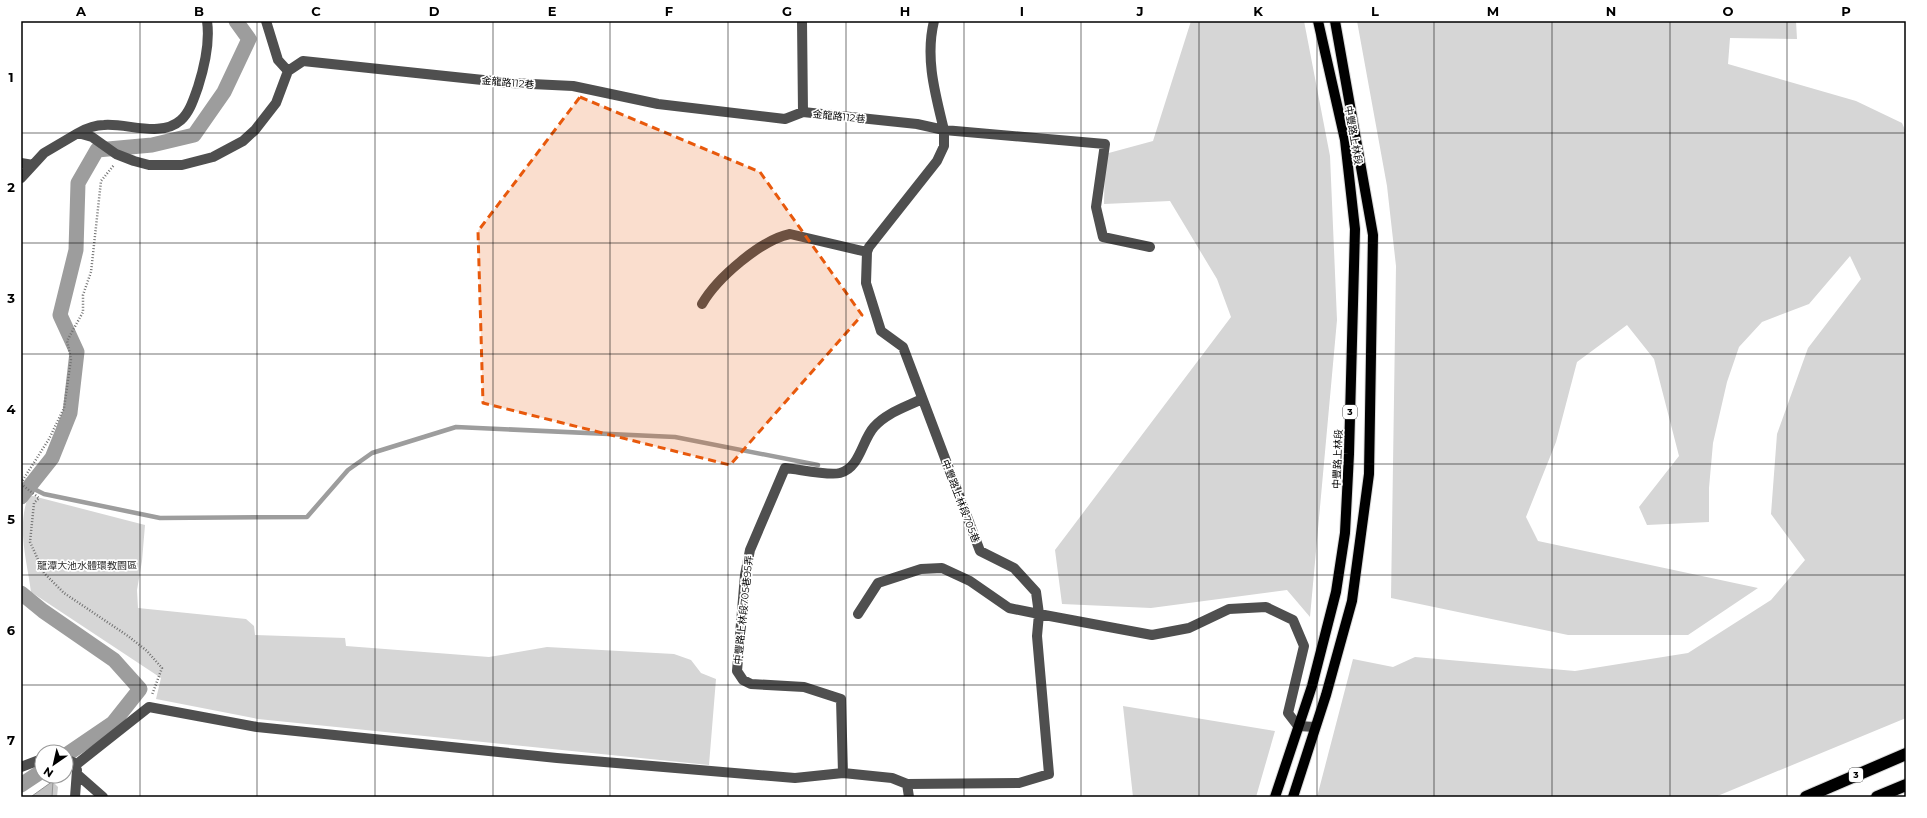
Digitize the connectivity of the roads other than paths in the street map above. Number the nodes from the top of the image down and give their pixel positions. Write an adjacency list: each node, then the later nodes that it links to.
1 (207, 21): 10 (street)
2 (266, 21): 7 (street)
3 (802, 21): 8 (street)
4 (934, 21): 9 (street)
5 (1318, 21): 20 (main road, 中豐路上林段 / 3)
6 (1335, 21): 21 (main road, 中豐路上林段 / 3)
7 (288, 71): 8 (street, 金龍路112巷); 10 (street)
8 (803, 112): 9 (street, 金龍路112巷)
9 (944, 130): 14 (street, 金龍路112巷); 15 (street)
10 (78, 133): 12 (street)
11 (21, 163): 12 (street)
12 (33, 165): 13 (street)
13 (21, 178)
14 (1150, 247)
15 (867, 252): 16 (street); 17 (street, 中豐路上林段705巷)
16 (702, 304)
17 (922, 399): 19 (street, 中豐路上林段705巷); 27 (street, 中豐路上林段705巷95弄)
18 (858, 614): 19 (street)
19 (1039, 614): 20 (street); 29 (street, 中豐路上林段705巷)
20 (1298, 726): 21 (street); 34 (main road, 中豐路上林段 / 3)
21 (1315, 727): 35 (main road, 中豐路上林段 / 3)
22 (1906, 754): 36 (highway, 3)
23 (34, 762): 26 (street)
24 (74, 763): 25 (street)
25 (77, 764): 27 (street); 28 (street)
26 (21, 767)
27 (843, 773): 29 (street)
28 (78, 775): 31 (street); 32 (street)
29 (907, 784): 33 (street)
30 (1906, 785): 37 (highway)
31 (75, 797)
32 (103, 797)
33 (909, 797)
34 (1276, 797)
35 (1293, 797)
36 (1806, 797)
37 (1878, 797)

